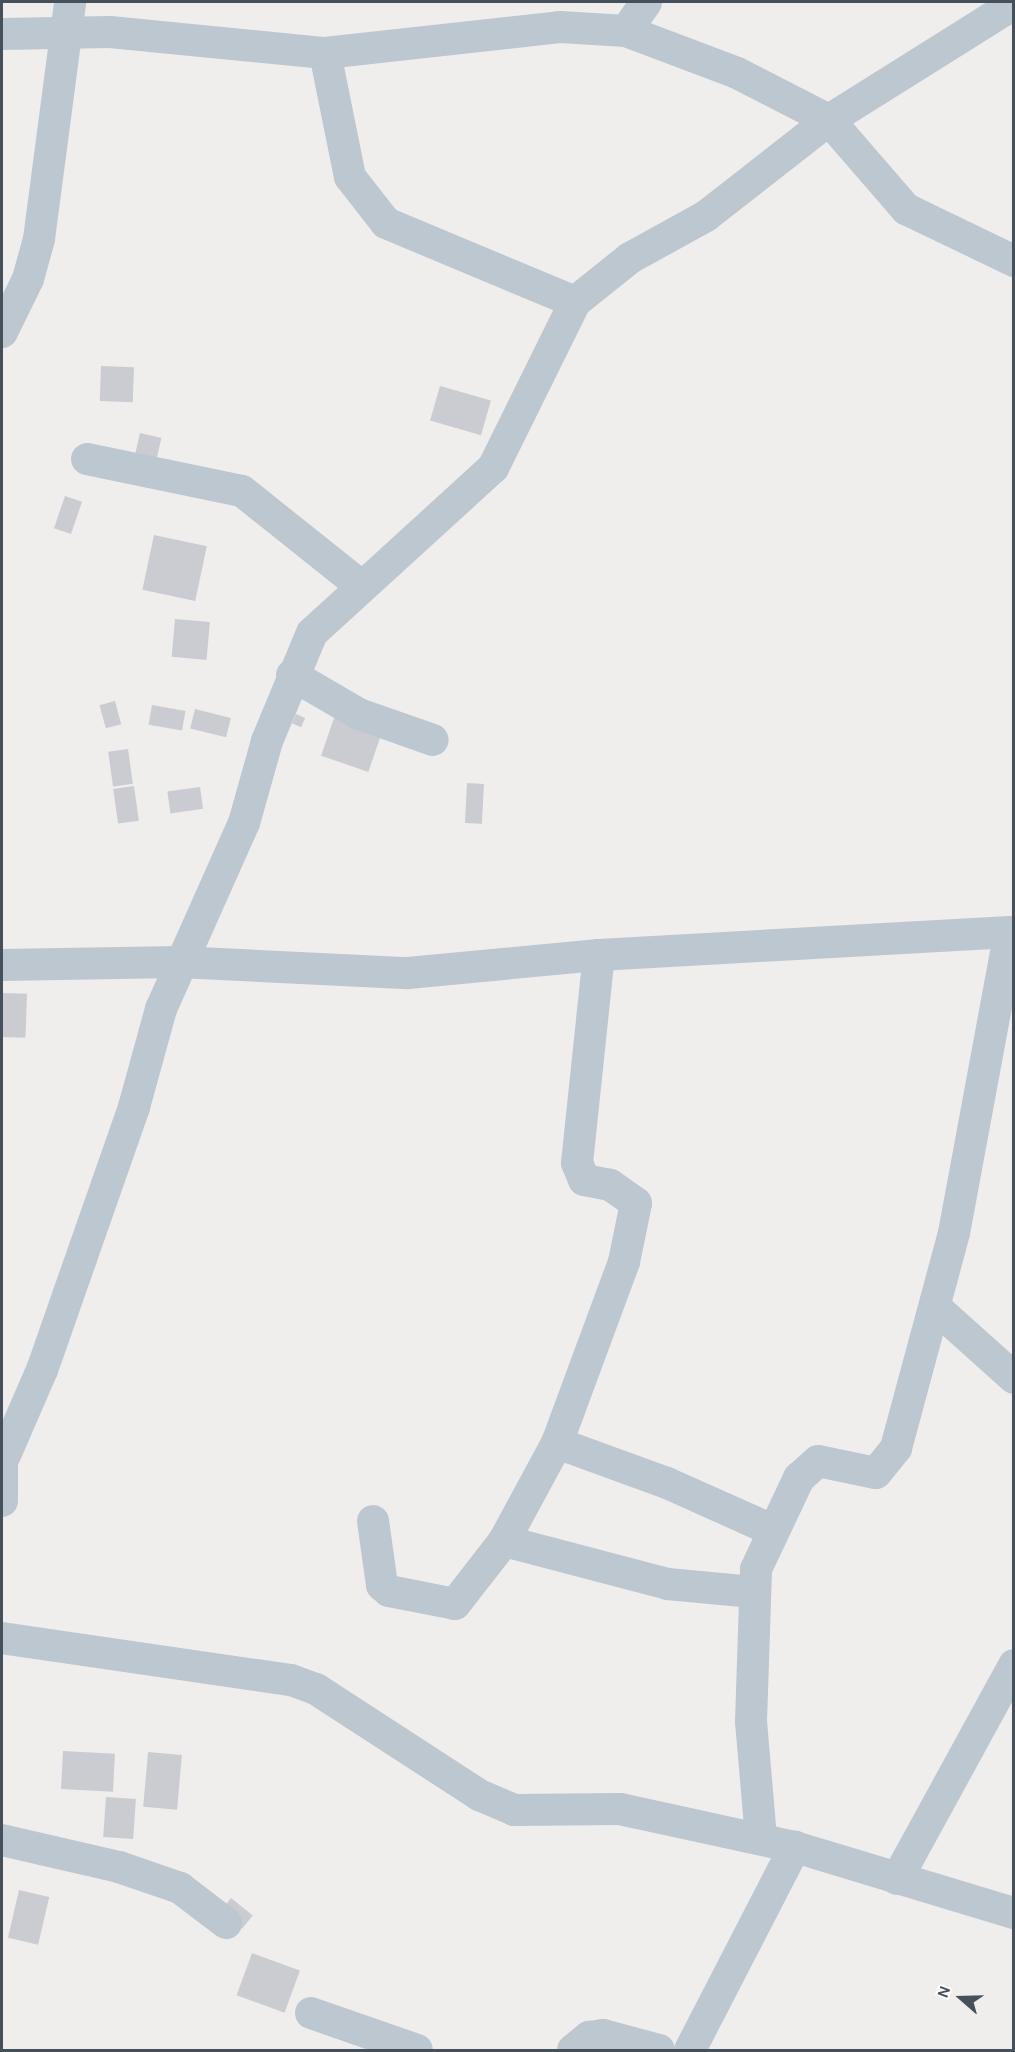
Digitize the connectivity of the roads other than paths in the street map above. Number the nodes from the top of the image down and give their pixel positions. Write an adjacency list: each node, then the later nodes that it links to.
1 (646, 2): 4 (street)
2 (1002, 7): 7 (street)
3 (68, 17): 5 (street); 6 (street); 10 (street)
4 (626, 31): 6 (street); 7 (street)
5 (2, 34)
6 (325, 53): 9 (street)
7 (829, 120): 8 (street); 9 (street)
8 (1014, 261)
9 (575, 302): 12 (street)
10 (2, 332)
11 (87, 459): 12 (street)
12 (361, 586): 13 (street)
13 (292, 675): 14 (street); 17 (street)
14 (433, 740)
15 (1012, 932): 16 (street); 19 (street)
16 (599, 955): 17 (street); 21 (street)
17 (179, 962): 18 (street); 22 (street)
18 (2, 965)
19 (935, 1307): 20 (street); 25 (street)
20 (1014, 1378)
21 (557, 1443): 25 (street); 26 (street)
22 (3, 1444): 23 (street)
23 (2, 1501)
24 (373, 1521): 26 (street)
25 (772, 1530): 27 (street)
26 (504, 1541): 27 (street)
27 (753, 1592): 30 (street)
28 (2, 1638): 30 (street)
29 (1014, 1665): 33 (street)
30 (761, 1838): 32 (street)
31 (2, 1840): 35 (street)
32 (795, 1847): 33 (street); 40 (street)
33 (897, 1879): 34 (street)
34 (1014, 1913)
35 (226, 1923)
36 (311, 2013): 37 (street)
37 (417, 2050)
38 (573, 2050): 39 (street)
39 (659, 2050)
40 (690, 2050)

